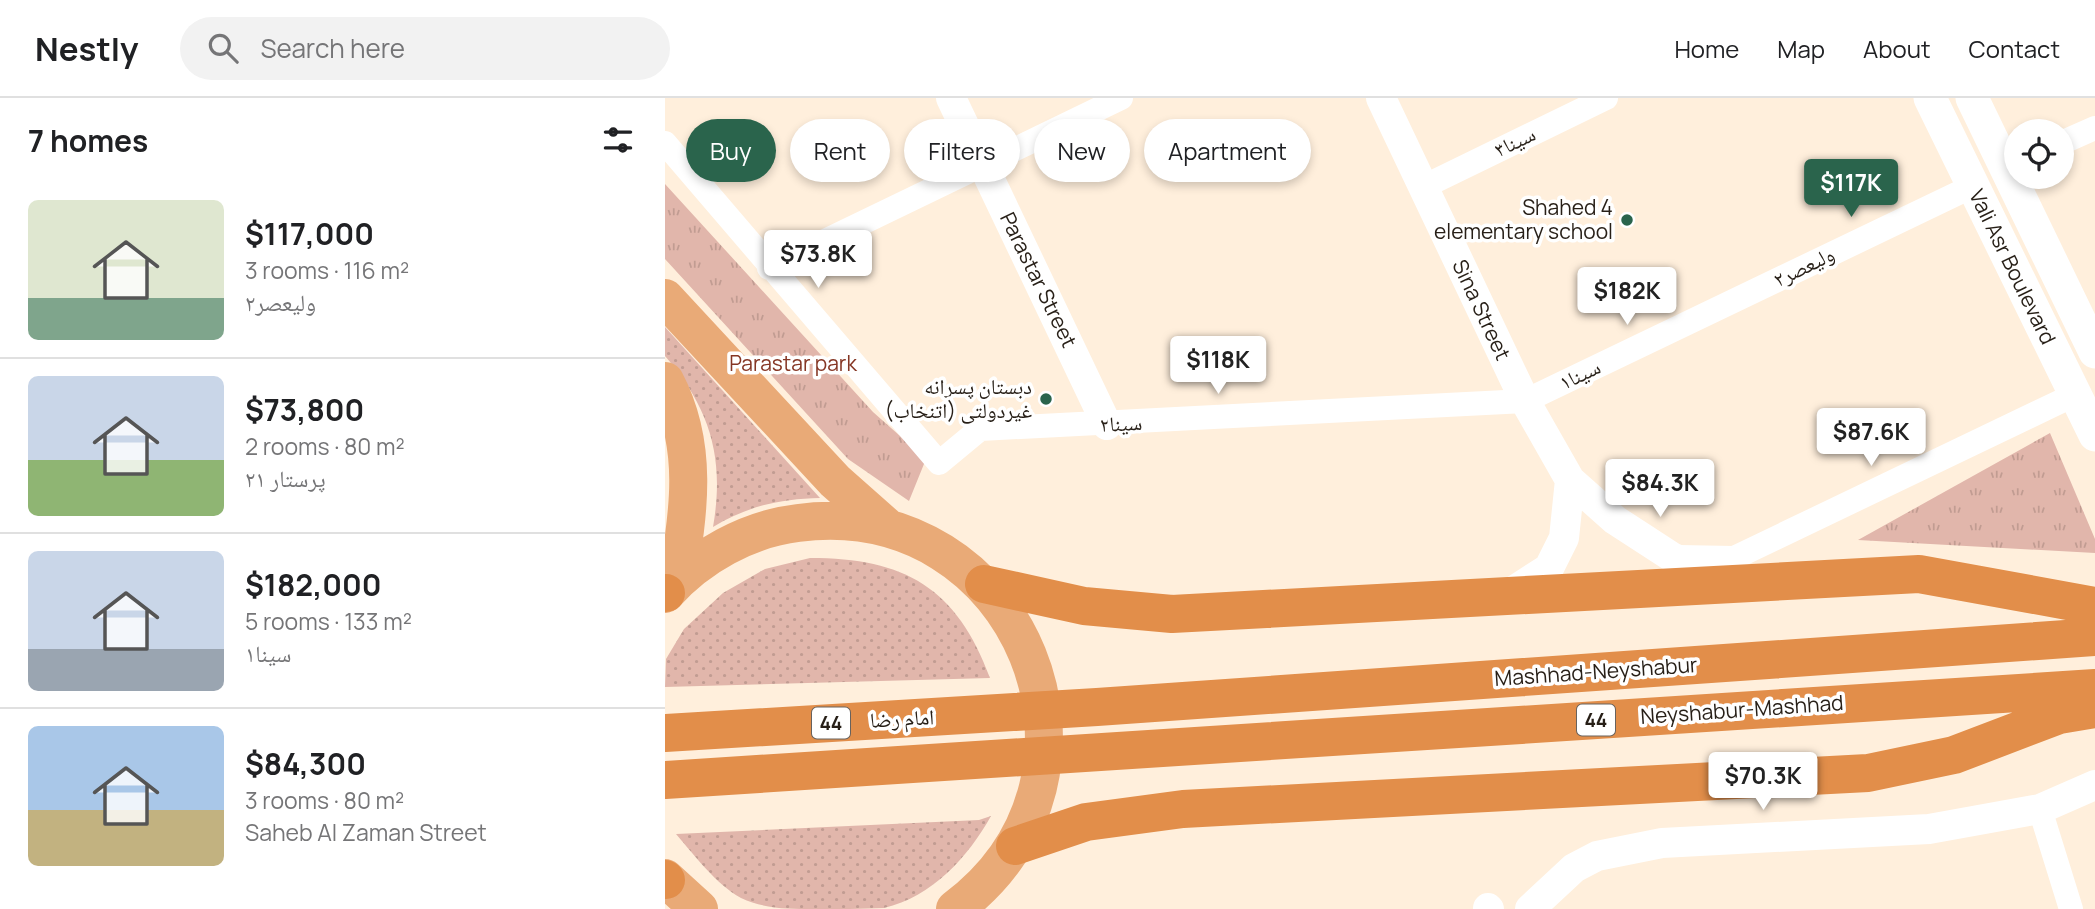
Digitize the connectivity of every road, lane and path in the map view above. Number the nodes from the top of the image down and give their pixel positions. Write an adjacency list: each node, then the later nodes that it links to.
1 (951, 98): 7 (street, Parastar Street)
2 (1121, 98): 11 (street)
3 (1381, 98): 16 (street, Sina Street)
4 (1606, 98): 16 (street, سینا۳)
5 (1930, 98): 15 (main road, Vali Asr Boulevard)
6 (1972, 98): 12 (main road, Vali Asr Boulevard)
7 (961, 119)
8 (2095, 128): 9 (street)
9 (2074, 137)
10 (665, 143): 18 (street)
11 (1020, 147)
12 (2004, 155)
13 (948, 182): 18 (street)
14 (991, 182): 25 (street, Parastar Street)
15 (1973, 186): 19 (street, ولیعصر۲); 23 (main road, Vali Asr Boulevard)
16 (1423, 187): 24 (street, Sina Street)
17 (2021, 189): 21 (main road, Vali Asr Boulevard)
18 (769, 268): 25 (street, سینا۲)
19 (1749, 293): 24 (street, سینا۱)
20 (665, 298): 28 (main road)
21 (2095, 352)
22 (665, 382): 32 (main road)
23 (2085, 390): 26 (main road, Vali Asr Boulevard); 29 (street)
24 (1525, 401): 25 (street, سینا۲); 27 (street, Sina Street)
25 (1107, 425)
26 (2095, 435)
27 (1570, 480): 29 (street, Sina Street); 33 (street)
28 (887, 527): 30 (main road); 32 (main road)
29 (1672, 557): 31 (street, Sina Street)
30 (984, 584): 33 (highway); 43 (main road)
31 (1732, 584): 33 (highway); 34 (highway)
32 (668, 590)
33 (1504, 597)
34 (2095, 606)
35 (2095, 637): 37 (highway, Mashhad-Neyshabur / 44)
36 (2095, 688): 40 (highway, Neyshabur-Mashhad / 44)
37 (1097, 707): 39 (highway, امام رضا / 44)
38 (2095, 709): 43 (highway)
39 (665, 733)
40 (665, 780)
41 (2095, 785): 42 (street)
42 (2040, 809): 49 (street); 50 (street)
43 (1015, 846): 46 (main road)
44 (665, 879): 45 (main road)
45 (699, 909)
46 (955, 909)
47 (1470, 909): 48 (street)
48 (1488, 909)
49 (1530, 909)
50 (2071, 909)

